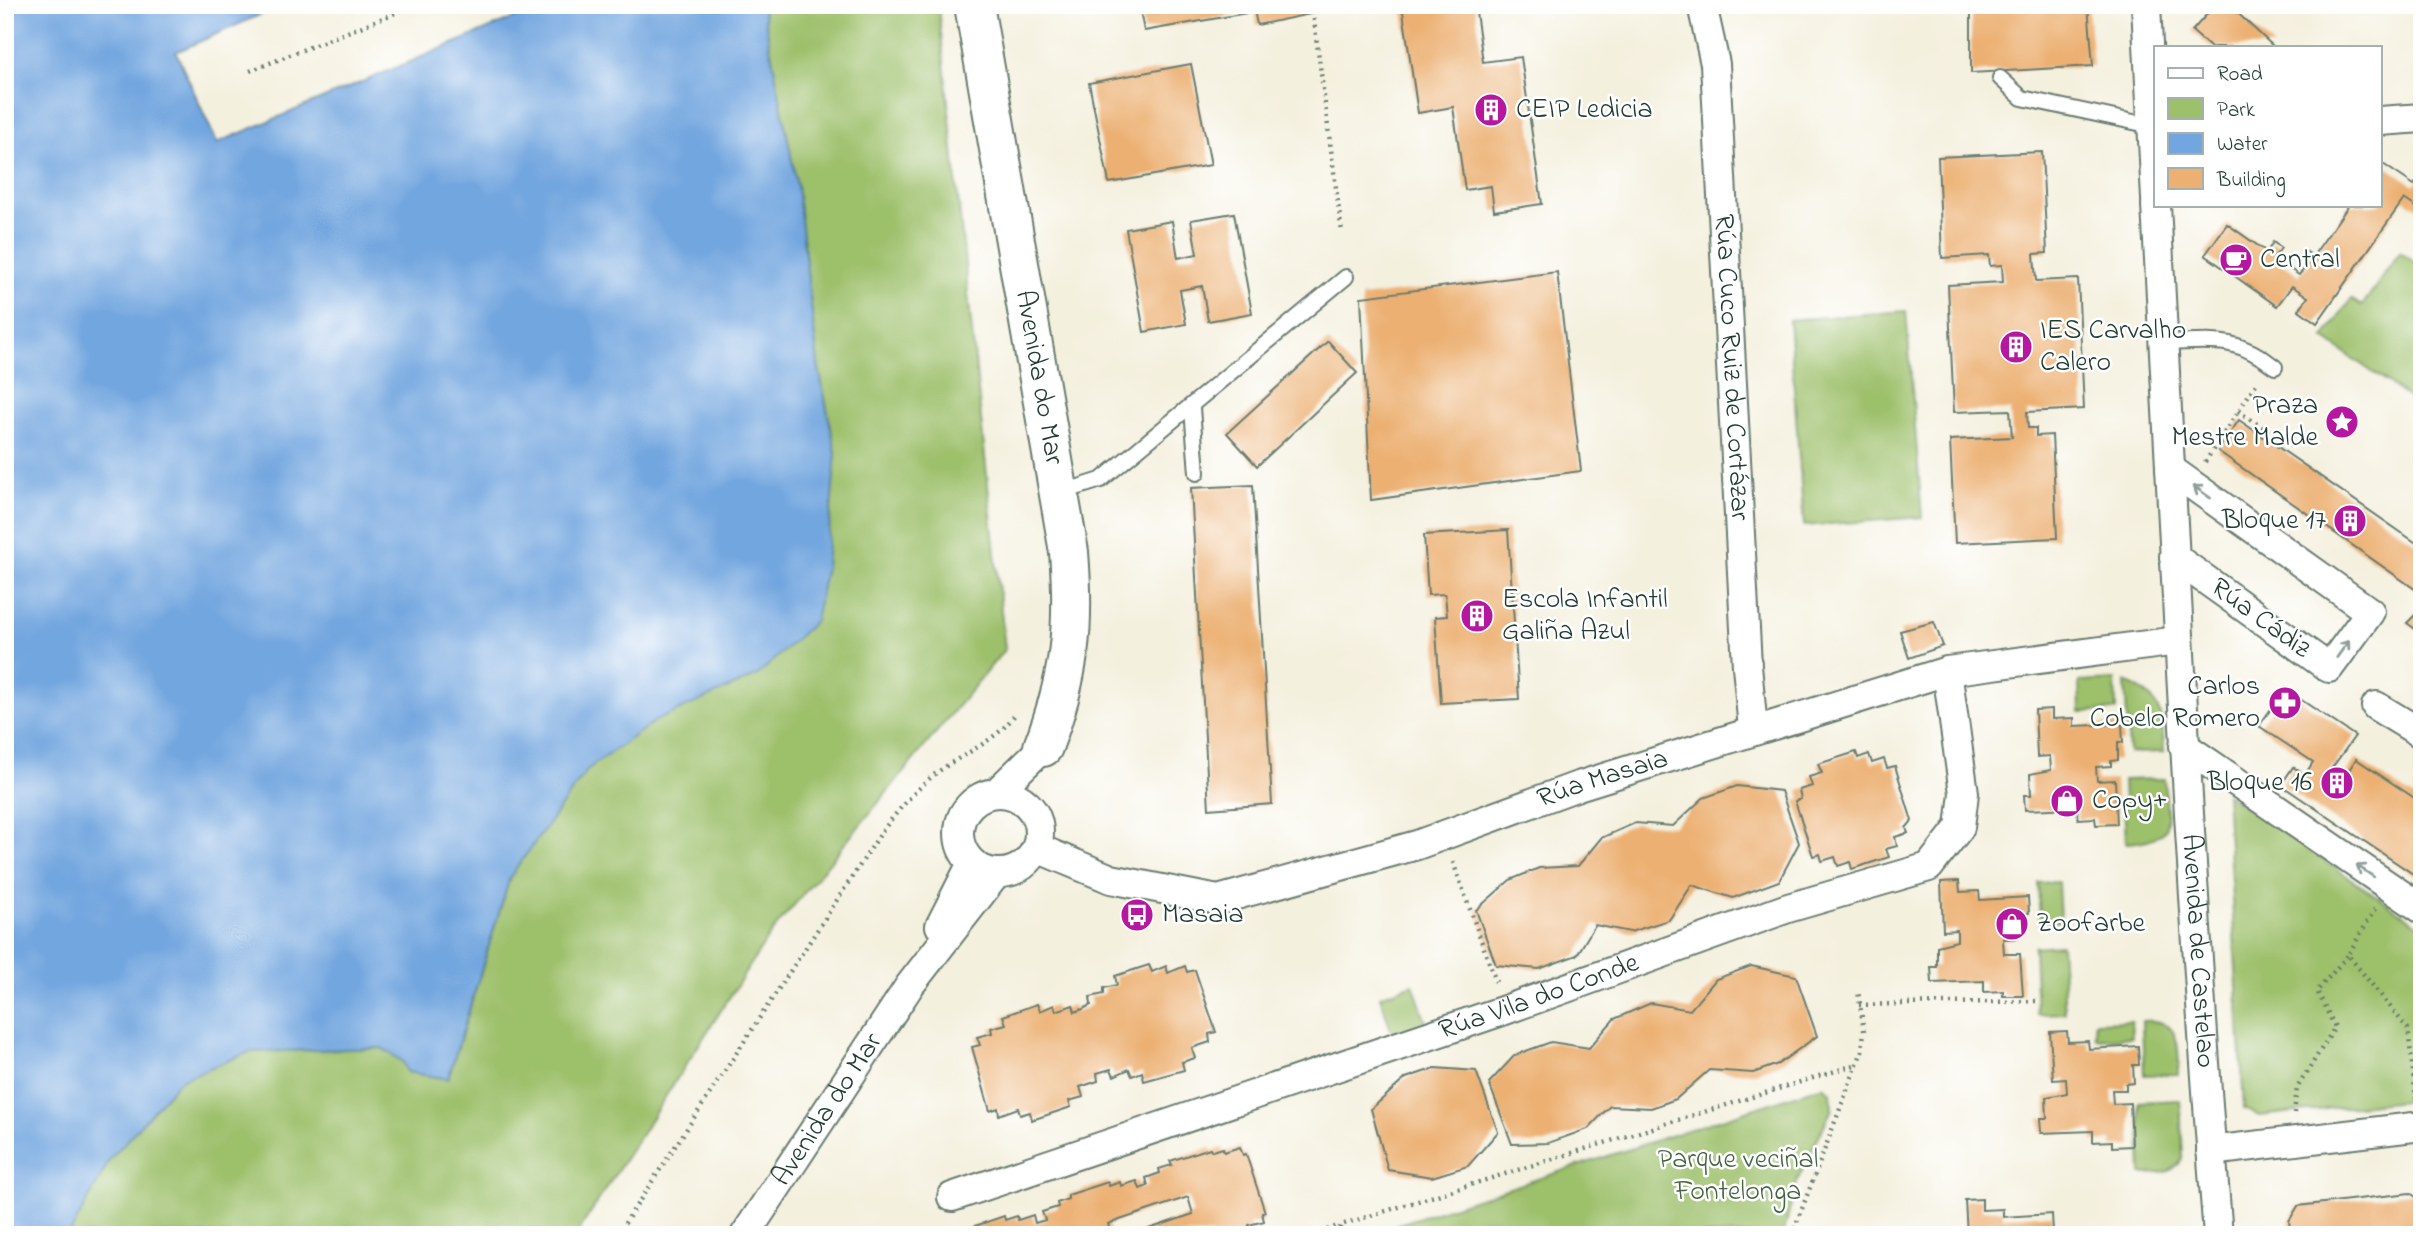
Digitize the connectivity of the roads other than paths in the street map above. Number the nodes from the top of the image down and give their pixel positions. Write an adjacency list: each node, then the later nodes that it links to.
1 (974, 5): 13 (street, Avenida do Mar)
2 (1702, 5): 18 (street, Rúa Cuco Ruiz de Cortázar)
3 (2146, 5): 5 (street)
4 (2000, 78): 5 (lane)
5 (2154, 126)
6 (2156, 206): 8 (street, Avenida de Castelao)
7 (1346, 277): 10 (lane)
8 (2164, 344): 9 (lane); 12 (street, Avenida de Castelao)
9 (2272, 365)
10 (1192, 408): 11 (lane); 13 (lane)
11 (1197, 473)
12 (2180, 476): 14 (street, Avenida de Castelao); 14 (street, Rúa Cádiz, one-way to 12)
13 (1059, 493): 21 (street, Avenida do Mar)
14 (2174, 557): 15 (street, Avenida de Castelao)
15 (2178, 641): 16 (street, Rúa Masaia); 20 (street, Avenida de Castelao)
16 (1947, 671): 18 (street, Rúa Masaia); 29 (street, Rúa Vila do Conde)
17 (2376, 706): 19 (street)
18 (1754, 729): 24 (street, Rúa Masaia)
19 (2422, 734)
20 (2184, 746): 26 (street, one-way to 20); 28 (street, Avenida de Castelao)
21 (1043, 747): 22 (street, Avenida do Mar); 23 (street, Avenida do Mar)
22 (996, 793): 23 (street); 25 (street)
23 (1032, 811): 24 (street)
24 (1037, 848): 25 (street)
25 (984, 868): 30 (street, Avenida do Mar)
26 (2411, 902)
27 (2420, 1127): 28 (street)
28 (2211, 1151): 31 (street, Avenida de Castelao)
29 (952, 1197)
30 (746, 1235)
31 (2218, 1235)

